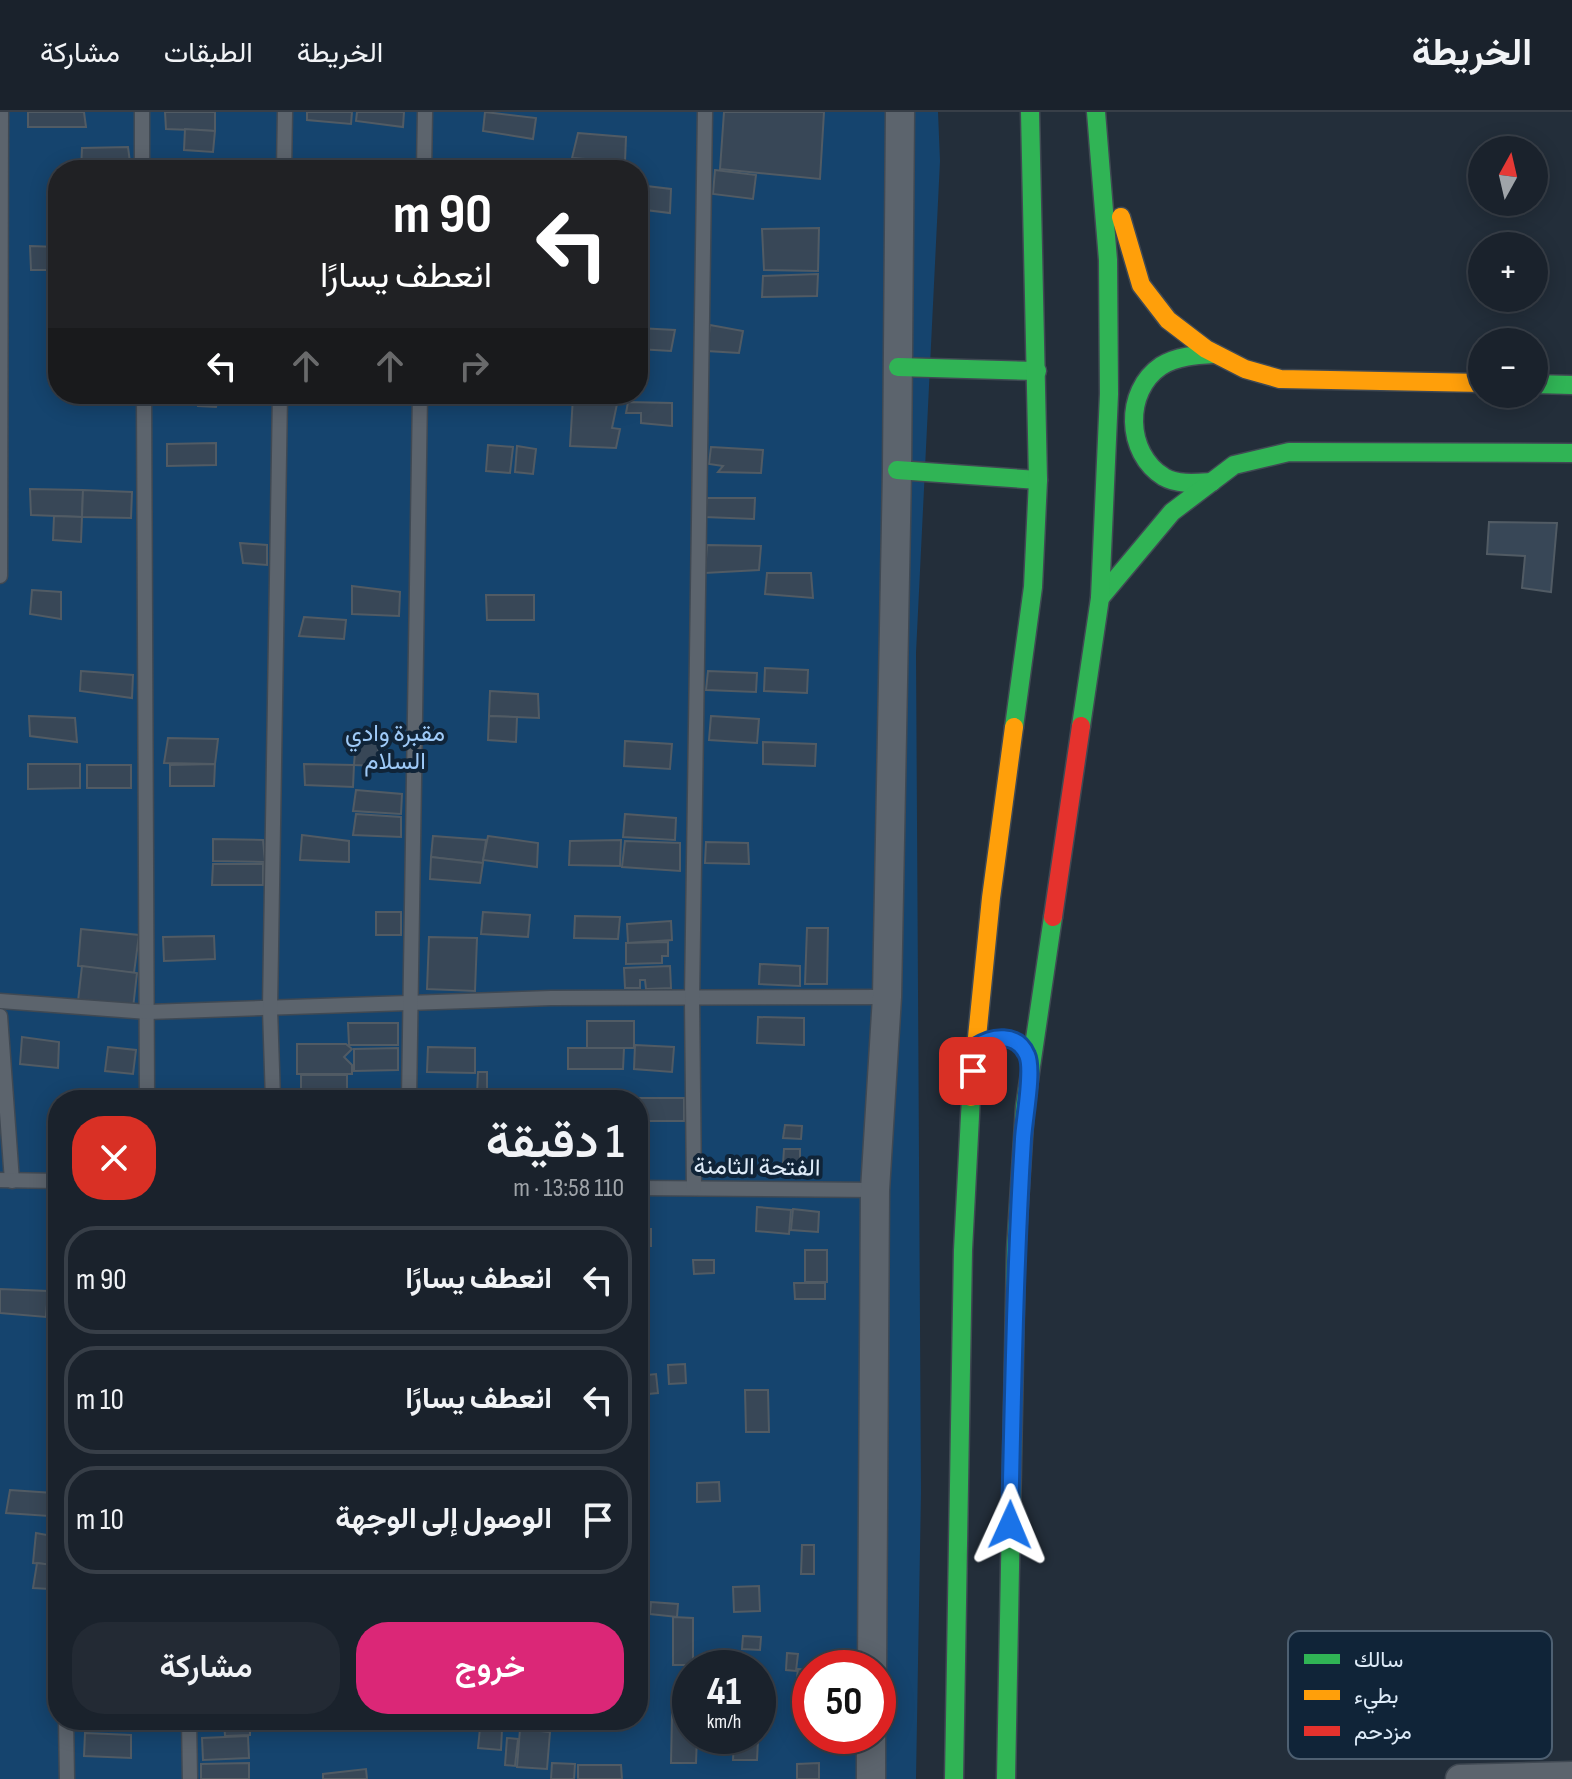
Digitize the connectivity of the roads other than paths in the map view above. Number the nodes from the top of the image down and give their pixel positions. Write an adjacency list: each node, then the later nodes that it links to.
1 (1, 112): 25 (lane)
2 (142, 112): 9 (lane)
3 (285, 112): 10 (lane)
4 (425, 112): 11 (lane)
5 (705, 112): 32 (lane)
6 (900, 112): 13 (street)
7 (1030, 112): 14 (main road)
8 (1097, 116): 12 (main road); 26 (main road)
9 (142, 160)
10 (284, 160)
11 (424, 160)
12 (1215, 354): 15 (main road); 24 (main road)
13 (898, 367): 14 (main road); 22 (street)
14 (1037, 371): 23 (main road)
15 (1468, 383)
16 (1548, 384): 17 (main road)
17 (1572, 385)
18 (144, 404): 36 (lane)
19 (280, 404): 35 (lane)
20 (420, 404): 34 (lane)
21 (1572, 453): 24 (main road)
22 (897, 470): 23 (main road); 31 (street)
23 (1038, 480): 27 (main road)
24 (1212, 482): 26 (main road)
25 (0, 576)
26 (1100, 598): 28 (main road)
27 (990, 916): 29 (main road); 38 (main road)
28 (1050, 930): 30 (main road); 39 (main road)
29 (1007, 941)
30 (1030, 943)
31 (887, 997): 32 (lane); 47 (street)
32 (692, 999): 34 (lane); 46 (lane)
33 (0, 1001): 36 (lane)
34 (412, 1001): 35 (lane); 42 (lane)
35 (270, 1009): 36 (lane); 41 (lane)
36 (148, 1012): 40 (lane)
37 (0, 1016): 43 (lane)
38 (975, 1047): 39 (main road); 56 (main road)
39 (1031, 1065): 57 (main road)
40 (147, 1090)
41 (273, 1090)
42 (409, 1090)
43 (6, 1180): 44 (lane)
44 (48, 1181)
45 (648, 1188): 46 (lane, الفتحة الثامنة)
46 (694, 1188): 47 (lane, الفتحة الثامنة)
47 (875, 1190): 48 (street)
48 (872, 1650)
49 (66, 1730): 53 (lane)
50 (189, 1730): 54 (lane)
51 (871, 1754): 55 (street)
52 (1572, 1776): 58 (street)
53 (67, 1779)
54 (190, 1779)
55 (871, 1779)
56 (954, 1779)
57 (1006, 1779)
58 (1460, 1779)

